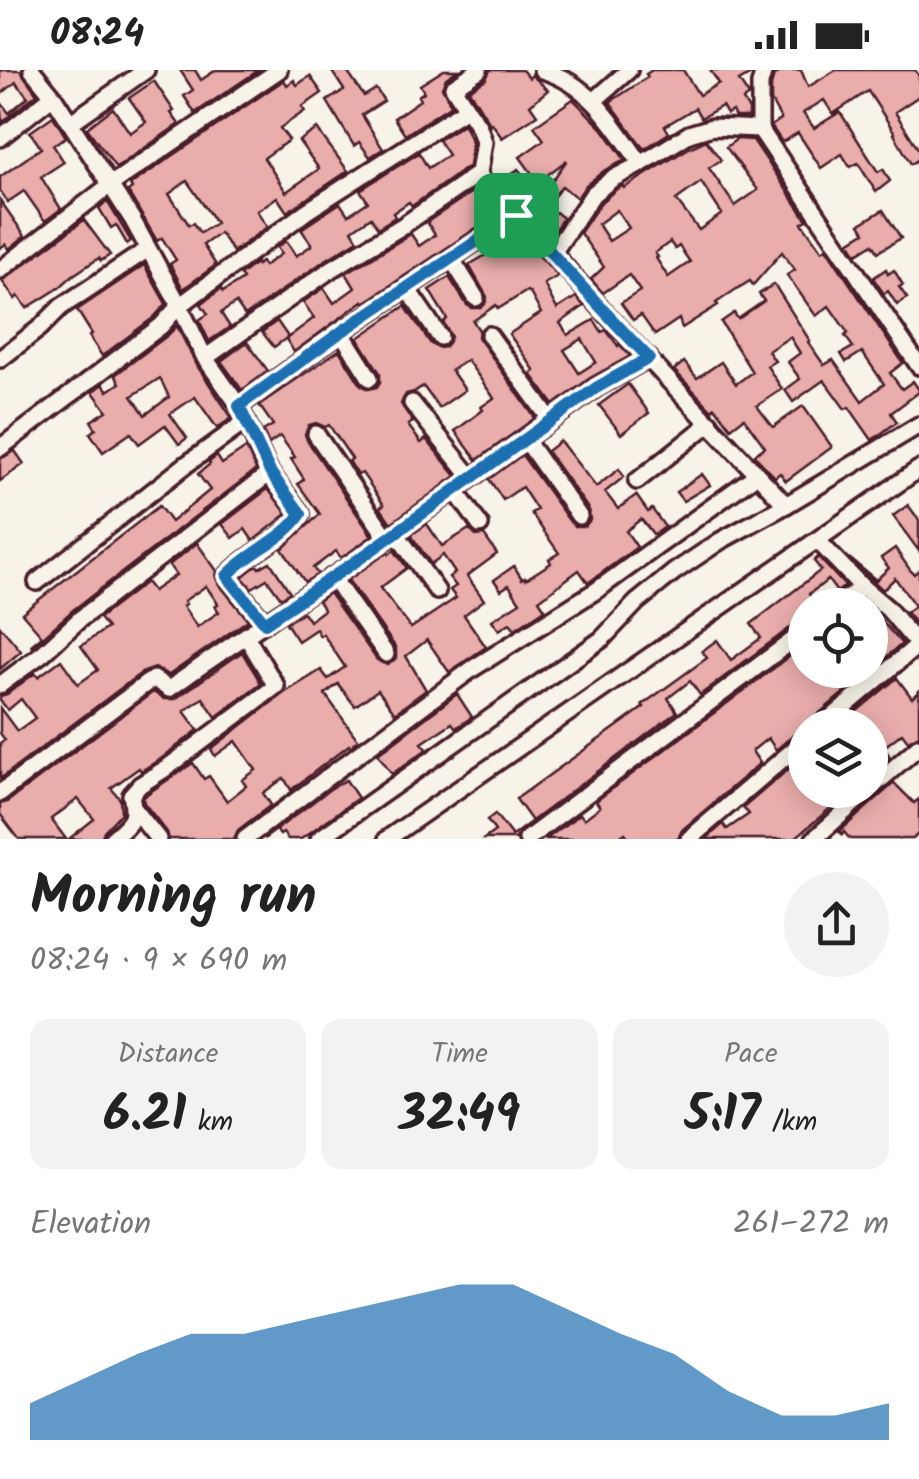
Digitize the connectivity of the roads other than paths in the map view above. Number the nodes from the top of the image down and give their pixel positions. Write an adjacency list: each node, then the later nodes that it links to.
1 (32, 70): 8 (street)
2 (146, 70): 11 (street)
3 (279, 70): 16 (street)
4 (479, 70): 10 (street)
5 (542, 70): 9 (street)
6 (629, 70): 9 (street)
7 (764, 70): 12 (street)
8 (52, 96): 11 (street); 13 (street)
9 (595, 100): 14 (street)
10 (466, 109): 15 (street); 24 (street)
11 (70, 124): 16 (street)
12 (760, 128): 14 (street); 31 (street)
13 (0, 138)
14 (641, 164): 19 (street)
15 (479, 173): 17 (street); 28 (street)
16 (110, 184): 18 (street); 21 (street)
17 (516, 215): 19 (street); 20 (street)
18 (148, 249): 24 (street); 30 (street)
19 (554, 254): 29 (street)
20 (452, 258): 22 (street); 23 (street)
21 (0, 270)
22 (406, 288): 25 (street); 27 (street)
23 (476, 298)
24 (178, 307): 28 (street); 41 (street)
25 (341, 332): 32 (street); 34 (street)
26 (489, 335): 35 (street)
27 (440, 337)
28 (205, 358): 34 (street)
29 (649, 358): 35 (street); 37 (street)
30 (0, 359)
31 (919, 366)
32 (370, 378)
33 (412, 403): 45 (street)
34 (239, 406): 36 (street)
35 (550, 419): 40 (street)
36 (245, 422): 43 (street); 54 (street)
37 (710, 424): 44 (street); 46 (street)
38 (919, 425): 48 (street)
39 (316, 434): 51 (street)
40 (525, 439): 45 (street); 49 (street)
41 (0, 448)
42 (919, 469): 52 (street)
43 (270, 472): 57 (street); 62 (street)
44 (756, 475): 48 (street); 73 (street)
45 (471, 478): 47 (street)
46 (636, 481)
47 (454, 489): 50 (street); 51 (street)
48 (786, 505): 70 (street)
49 (579, 516)
50 (480, 526)
51 (392, 536): 53 (street); 56 (street)
52 (818, 541): 55 (street); 75 (street)
53 (332, 577): 57 (street); 61 (street)
54 (37, 582)
55 (862, 587): 60 (street)
56 (437, 591)
57 (265, 623): 58 (street)
58 (246, 636): 67 (street); 69 (street)
59 (788, 644): 76 (street)
60 (918, 646): 63 (street)
61 (386, 654)
62 (0, 685)
63 (843, 708)
64 (919, 746): 66 (street)
65 (788, 755): 77 (street)
66 (888, 774)
67 (0, 793)
68 (849, 808): 78 (street)
69 (134, 810): 71 (street); 72 (street)
70 (337, 834): 74 (street)
71 (112, 839)
72 (158, 839)
73 (245, 839)
74 (319, 839)
75 (387, 839)
76 (527, 839)
77 (689, 839)
78 (814, 839)

